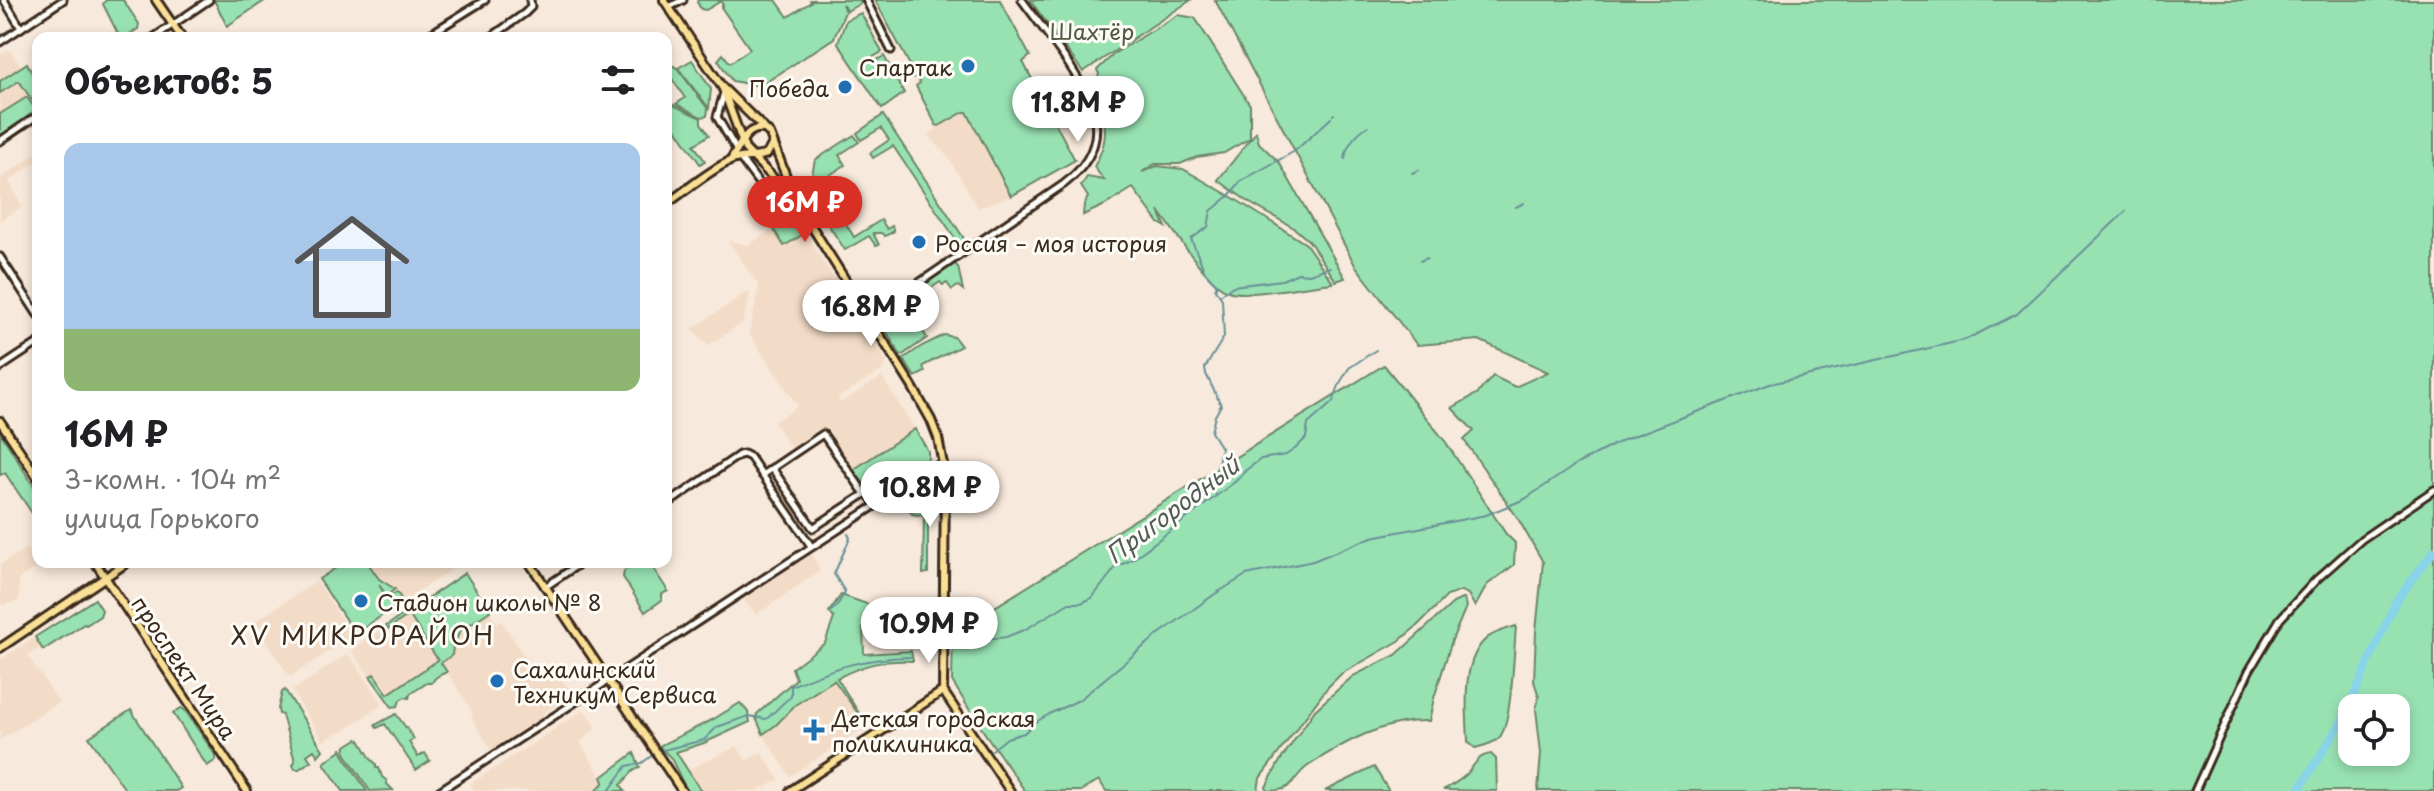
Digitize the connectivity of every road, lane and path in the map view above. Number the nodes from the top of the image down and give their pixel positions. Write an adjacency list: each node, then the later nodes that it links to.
1 (4, 0): 13 (street)
2 (63, 0): 13 (street)
3 (156, 0): 12 (main road)
4 (209, 0): 12 (street)
5 (485, 0): 16 (street)
6 (530, 0): 17 (street)
7 (664, 0): 11 (main road)
8 (683, 0): 11 (street)
9 (866, 0): 19 (street)
10 (1022, 0): 34 (street)
11 (669, 7): 20 (main road)
12 (173, 25): 14 (street); 15 (main road)
13 (21, 28): 18 (street)
14 (162, 32)
15 (178, 32)
16 (434, 32)
17 (498, 32)
18 (0, 42)
19 (891, 50)
20 (723, 89): 22 (main road); 23 (street); 24 (main road)
21 (32, 119): 25 (street)
22 (767, 131): 24 (main road); 26 (main road)
23 (729, 138): 24 (street); 27 (street)
24 (743, 140): 27 (main road); 28 (main road)
25 (0, 141)
26 (773, 143): 28 (main road); 31 (main road)
27 (739, 154): 28 (main road); 29 (street); 30 (main road)
28 (750, 155): 29 (main road)
29 (789, 193): 31 (main road)
30 (672, 200)
31 (795, 200): 34 (main road)
32 (0, 257): 33 (street)
33 (32, 306)
34 (869, 317): 38 (main road)
35 (32, 347): 36 (street)
36 (0, 368)
37 (0, 421): 41 (main road)
38 (941, 454): 39 (main road); 43 (street)
39 (943, 462): 43 (street); 44 (main road)
40 (772, 468): 42 (street); 46 (street); 49 (street)
41 (32, 469)
42 (762, 475): 47 (street); 50 (street)
43 (919, 476): 44 (street); 48 (street)
44 (945, 487): 60 (main road)
45 (2434, 490): 66 (street)
46 (865, 494): 48 (street); 49 (street)
47 (672, 501)
48 (875, 504): 51 (street)
49 (813, 528): 50 (street)
50 (803, 536): 51 (street)
51 (811, 546): 59 (street)
52 (99, 568): 56 (main road, проспект Мира)
53 (119, 568): 56 (main road)
54 (533, 568): 57 (main road)
55 (573, 568): 57 (street)
56 (105, 578): 58 (main road); 62 (main road, проспект Мира)
57 (545, 587): 59 (main road)
58 (0, 648)
59 (608, 680): 63 (street); 64 (main road)
60 (943, 691): 61 (main road); 65 (main road)
61 (795, 790)
62 (247, 791)
63 (439, 791)
64 (682, 791)
65 (1010, 791)
66 (2195, 791)

